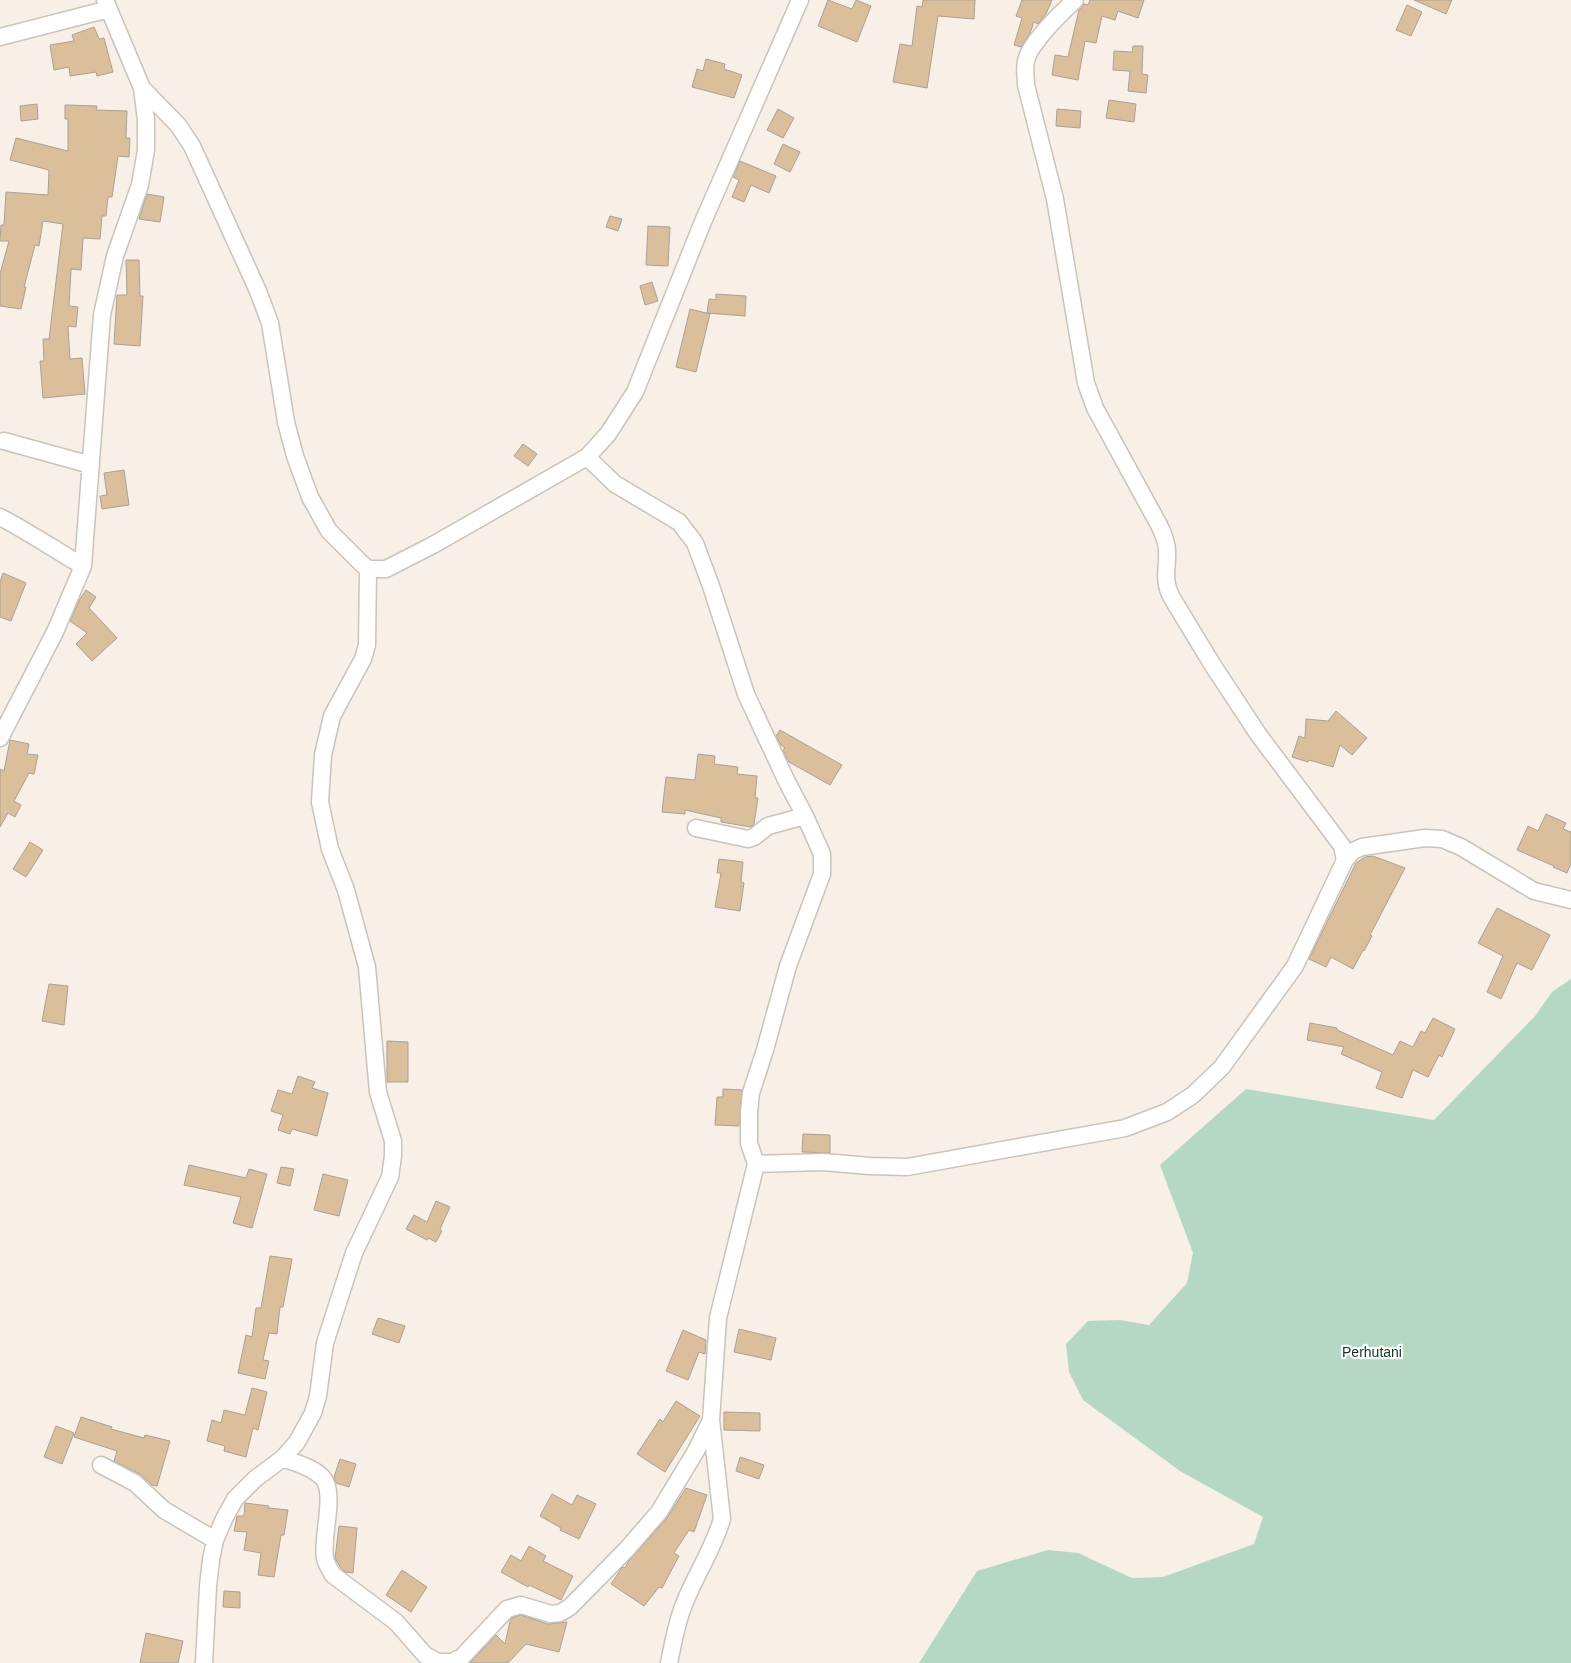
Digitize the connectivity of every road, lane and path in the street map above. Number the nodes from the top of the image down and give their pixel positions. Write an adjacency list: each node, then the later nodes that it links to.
1 (800, 0): 7 (street)
2 (1075, 0): 15 (street)
3 (107, 4): 4 (street); 5 (street)
4 (0, 37)
5 (142, 88): 8 (street); 11 (street)
6 (4, 441): 8 (street)
7 (586, 457): 11 (street); 13 (street)
8 (91, 465): 10 (street)
9 (0, 517): 10 (street)
10 (83, 566): 12 (street)
11 (368, 569): 19 (street)
12 (0, 738)
13 (805, 816): 14 (street); 17 (street)
14 (696, 828)
15 (1345, 860): 16 (street); 17 (street)
16 (1571, 900)
17 (756, 1164): 18 (street)
18 (711, 1420): 19 (street); 23 (street)
19 (283, 1458): 21 (street)
20 (101, 1464): 21 (street)
21 (215, 1540): 22 (street)
22 (204, 1663)
23 (669, 1663)

